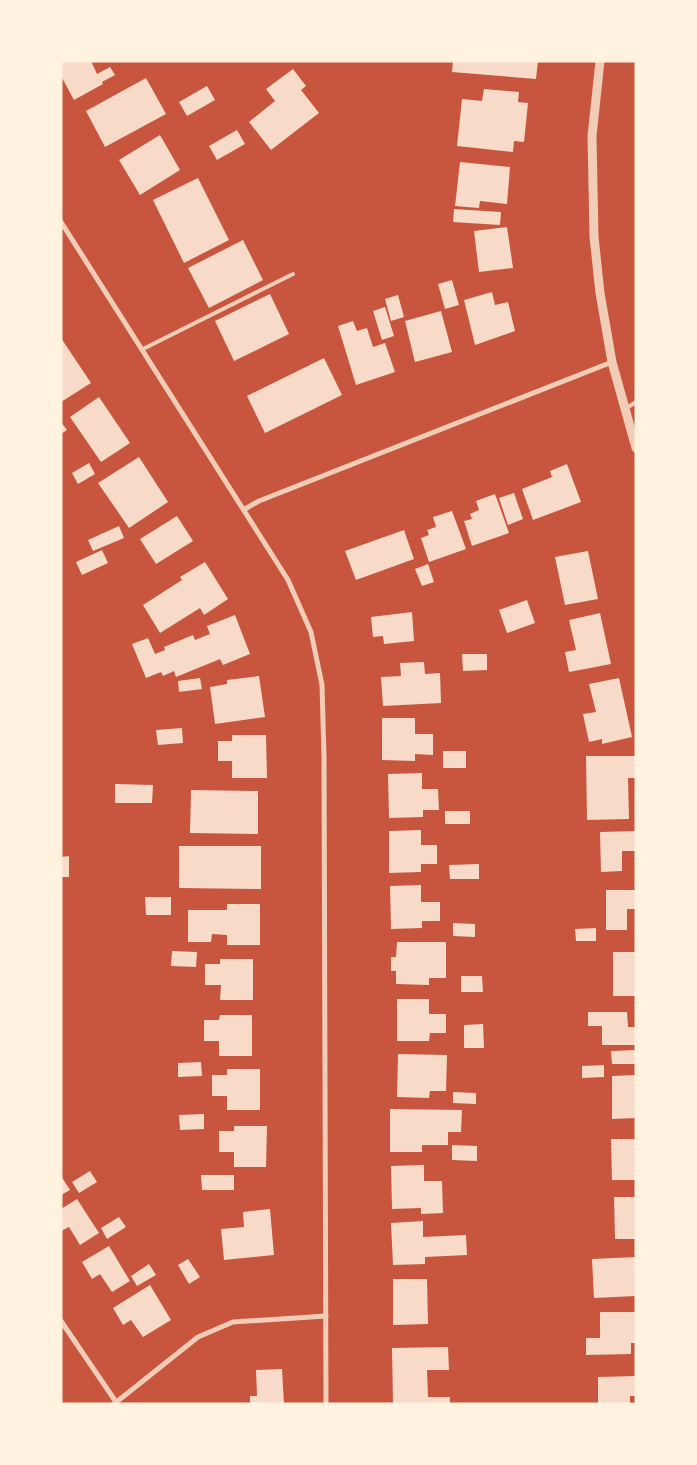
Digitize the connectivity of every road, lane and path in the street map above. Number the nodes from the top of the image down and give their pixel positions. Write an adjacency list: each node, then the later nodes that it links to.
1 (600, 61): 5 (street)
2 (61, 222): 4 (street)
3 (293, 274): 4 (lane)
4 (143, 349): 9 (street)
5 (612, 362): 7 (street); 9 (street)
6 (636, 402): 7 (lane)
7 (625, 408): 8 (street)
8 (636, 448)
9 (245, 509): 10 (street)
10 (326, 1316): 12 (street); 13 (street)
11 (61, 1321): 12 (street)
12 (115, 1403)
13 (326, 1404)

